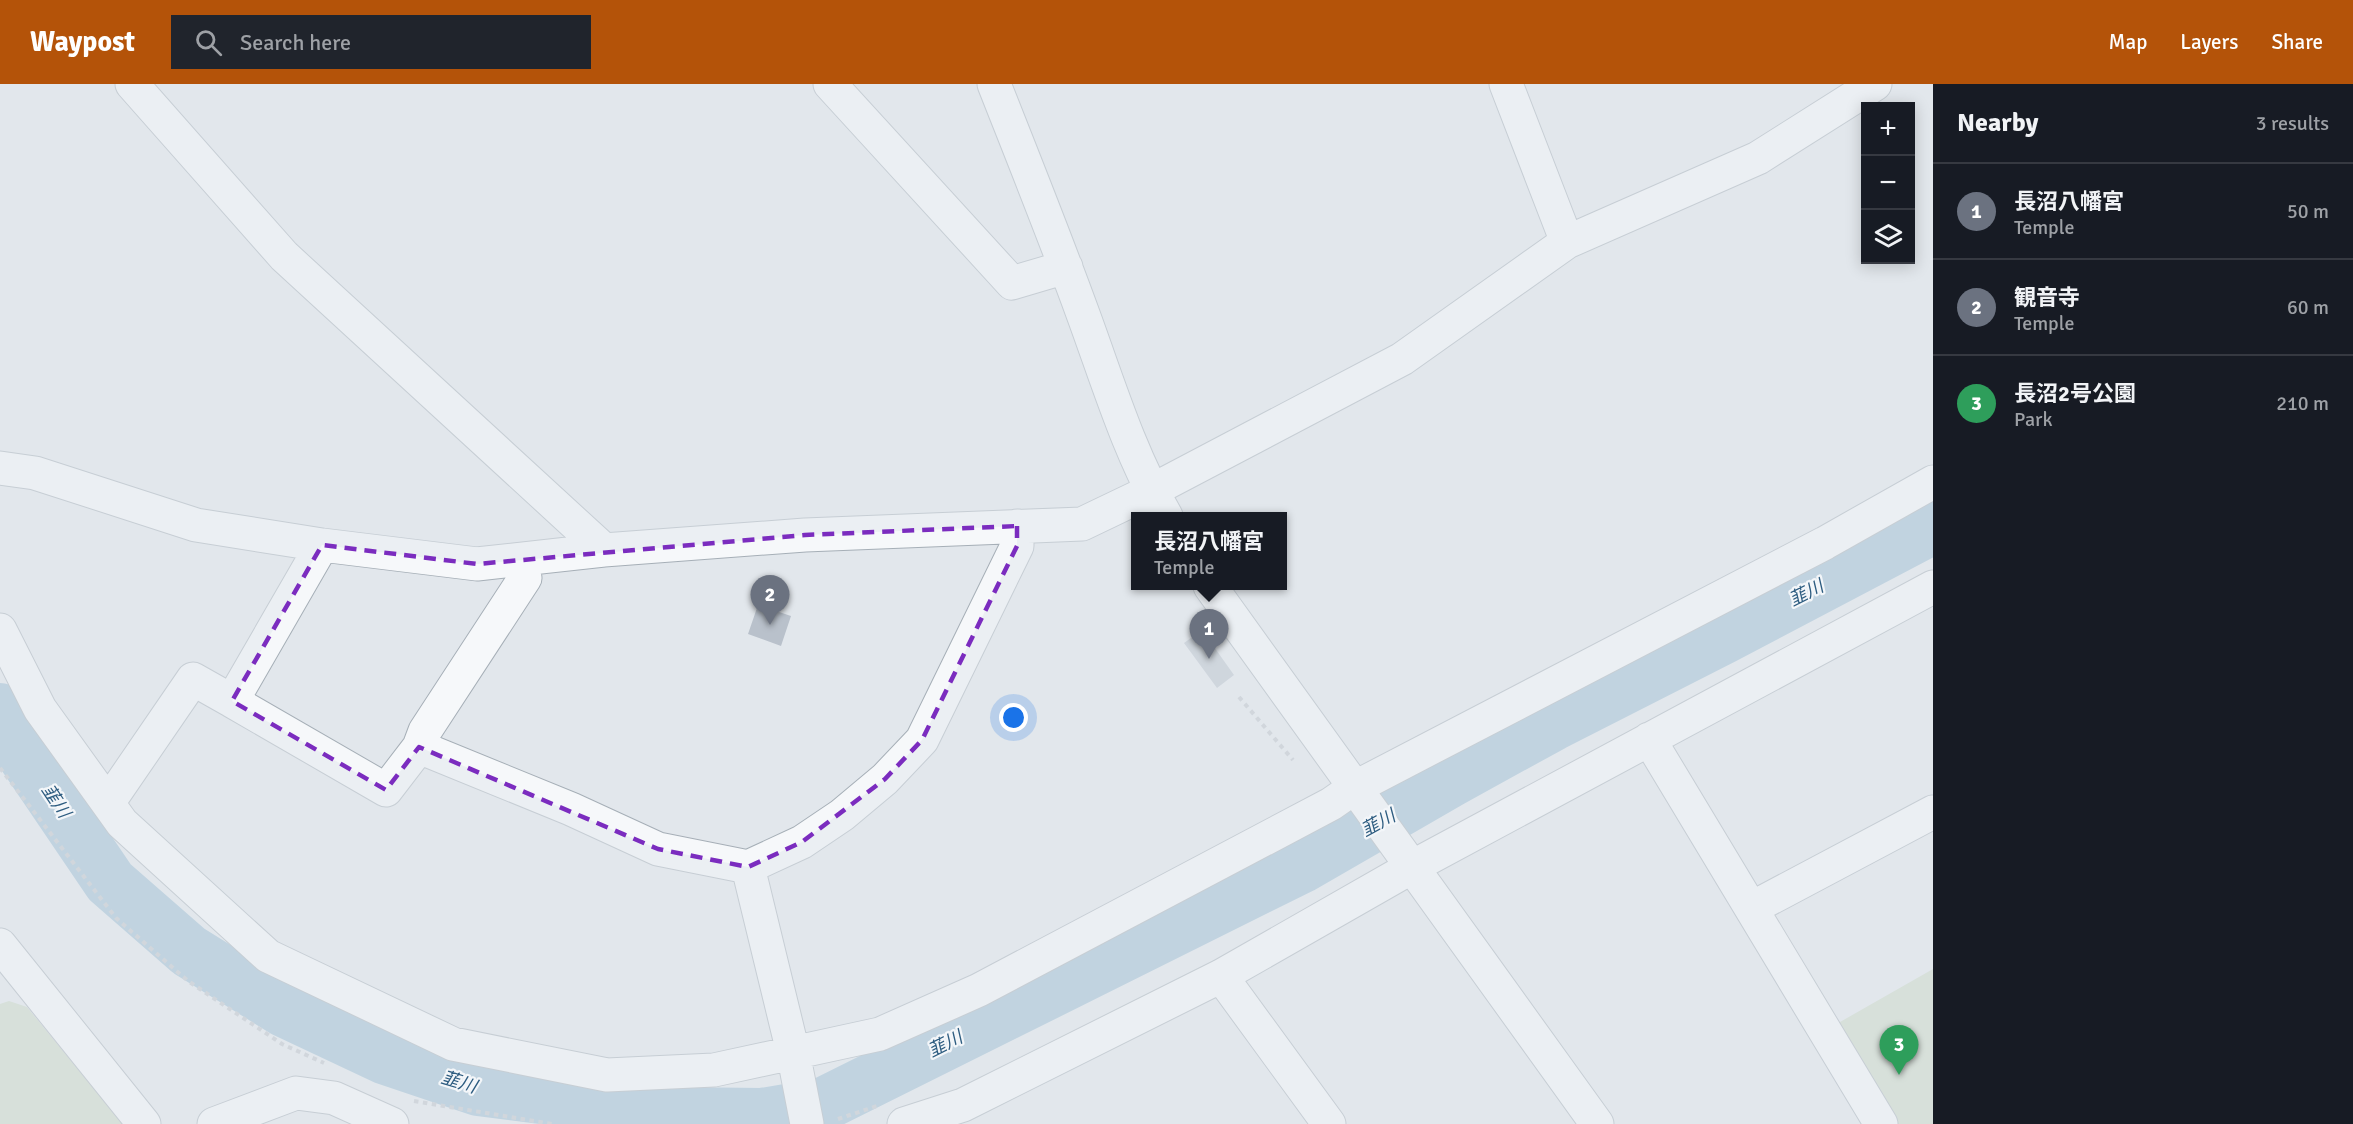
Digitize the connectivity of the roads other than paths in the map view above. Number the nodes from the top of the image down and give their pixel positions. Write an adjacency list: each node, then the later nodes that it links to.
1 (132, 84): 13 (street)
2 (830, 84): 7 (street)
3 (994, 84): 7 (street)
4 (1506, 84): 6 (street)
5 (1875, 84): 6 (street)
6 (1567, 242): 10 (street)
7 (1066, 267): 10 (street)
8 (0, 468): 12 (street)
9 (1933, 482): 21 (street)
10 (1159, 504): 11 (street)
11 (1017, 526): 13 (street); 25 (street)
12 (322, 545): 14 (street); 18 (street)
13 (604, 550): 14 (street)
14 (521, 560): 20 (street)
15 (1933, 587): 19 (street)
16 (1214, 590): 21 (street)
17 (0, 630): 22 (street)
18 (232, 701): 20 (street); 22 (street)
19 (1649, 739): 24 (street); 26 (street)
20 (419, 747): 25 (street)
21 (1357, 792): 24 (street); 30 (street)
22 (108, 803): 30 (street)
23 (1933, 812): 26 (street)
24 (1406, 860): 28 (street); 37 (street)
25 (748, 867): 30 (street)
26 (1752, 908): 38 (street)
27 (0, 945): 29 (street)
28 (1221, 976): 32 (street); 36 (street)
29 (14, 985): 33 (street)
30 (794, 1058): 35 (street)
31 (401, 1112): 34 (street)
32 (1328, 1123)
33 (144, 1124)
34 (214, 1124)
35 (807, 1124)
36 (904, 1124)
37 (1597, 1124)
38 (1881, 1124)

